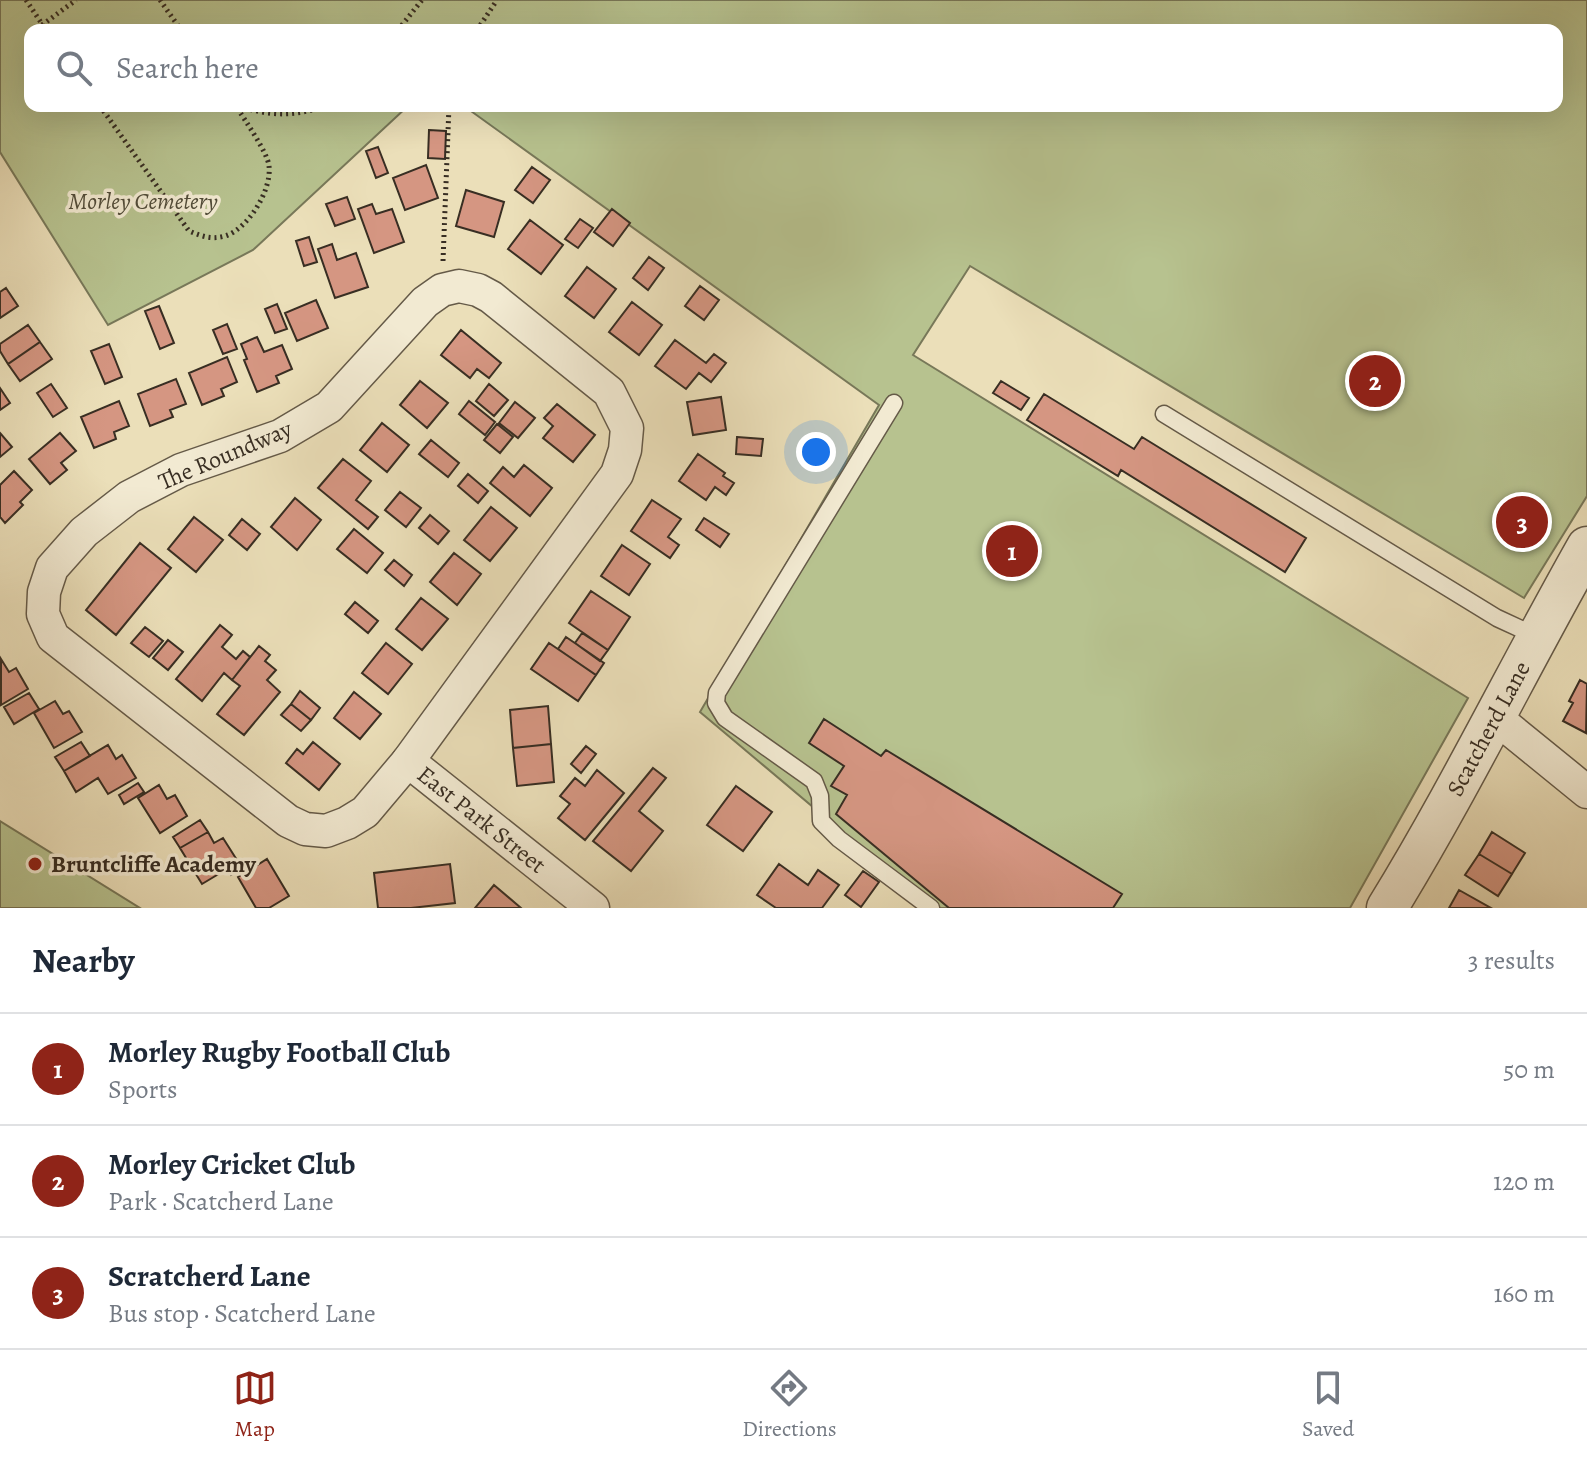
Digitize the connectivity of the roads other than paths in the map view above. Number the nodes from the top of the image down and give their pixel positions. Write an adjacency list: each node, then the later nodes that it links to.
1 (894, 403): 9 (lane)
2 (1164, 414): 4 (lane)
3 (1587, 547): 4 (street, Scatcherd Lane)
4 (1536, 636): 5 (street, Scatcherd Lane)
5 (1496, 718): 7 (street); 10 (street, Scatcherd Lane)
6 (408, 761): 6 (street, The Roundway); 8 (street, East Park Street)
7 (1587, 792)
8 (593, 908)
9 (931, 908)
10 (1387, 908)

